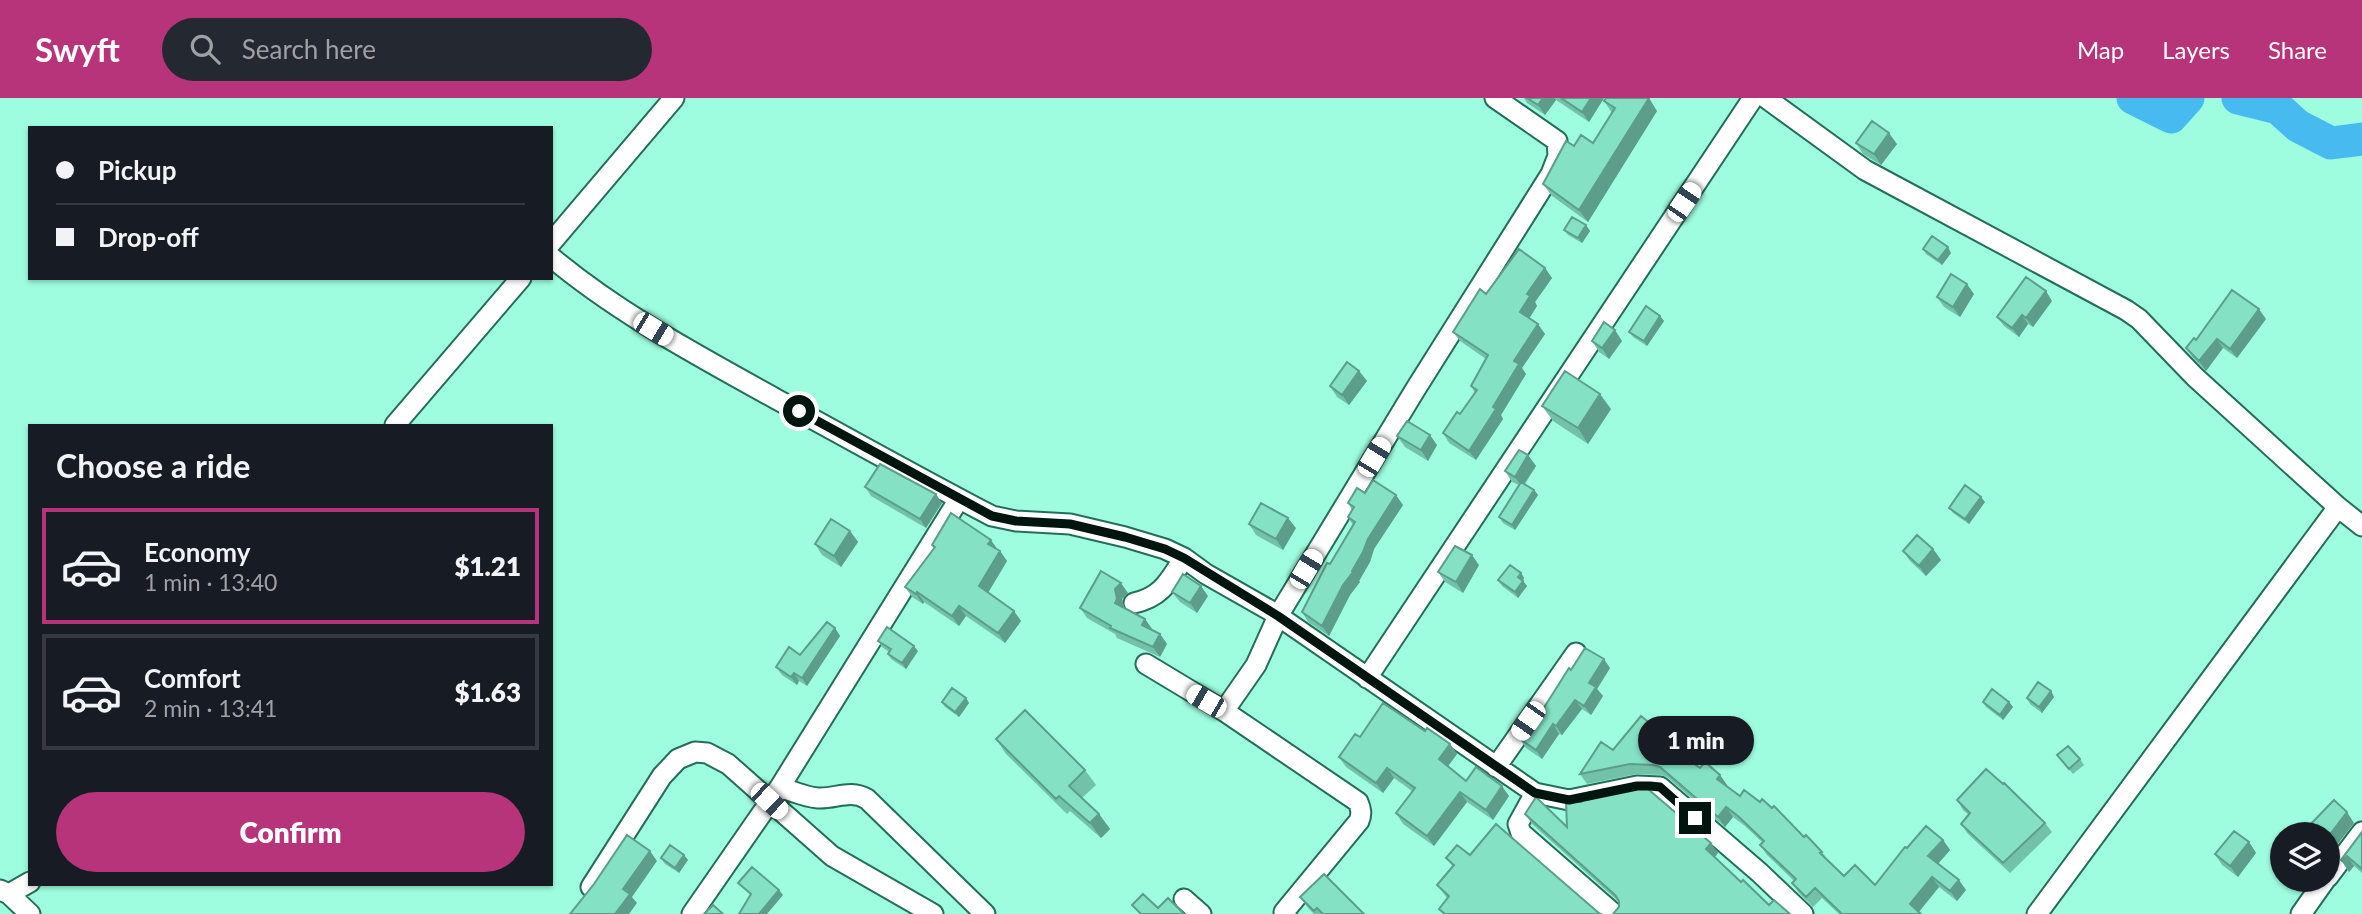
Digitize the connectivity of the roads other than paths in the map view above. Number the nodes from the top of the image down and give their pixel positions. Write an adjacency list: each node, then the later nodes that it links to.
1 (674, 98): 5 (street)
2 (1495, 98): 14 (street)
3 (1753, 98): 17 (street)
4 (1766, 98): 10 (street)
5 (553, 241)
6 (553, 259): 9 (street)
7 (519, 280): 8 (street)
8 (396, 424)
9 (959, 499): 12 (street); 21 (street)
10 (2338, 507): 11 (street); 37 (street)
11 (2362, 526)
12 (1184, 558): 13 (street); 14 (street)
13 (1134, 603)
14 (1278, 616): 17 (street); 18 (street)
15 (1576, 653): 19 (street)
16 (1146, 664): 18 (street)
17 (1367, 678): 19 (street)
18 (1224, 711): 29 (street)
19 (1496, 767): 20 (street)
20 (1535, 793): 35 (street); 36 (street)
21 (774, 794): 25 (street); 31 (street); 32 (street); 33 (street)
22 (2362, 832): 23 (street)
23 (2340, 860)
24 (28, 883): 26 (street)
25 (591, 887)
26 (4, 892): 30 (street)
27 (2316, 892): 38 (street)
28 (1184, 899): 34 (street)
29 (1284, 913)
30 (30, 914)
31 (692, 914)
32 (933, 914)
33 (985, 914)
34 (1201, 914)
35 (1614, 914)
36 (1803, 914)
37 (2037, 914)
38 (2301, 914)

